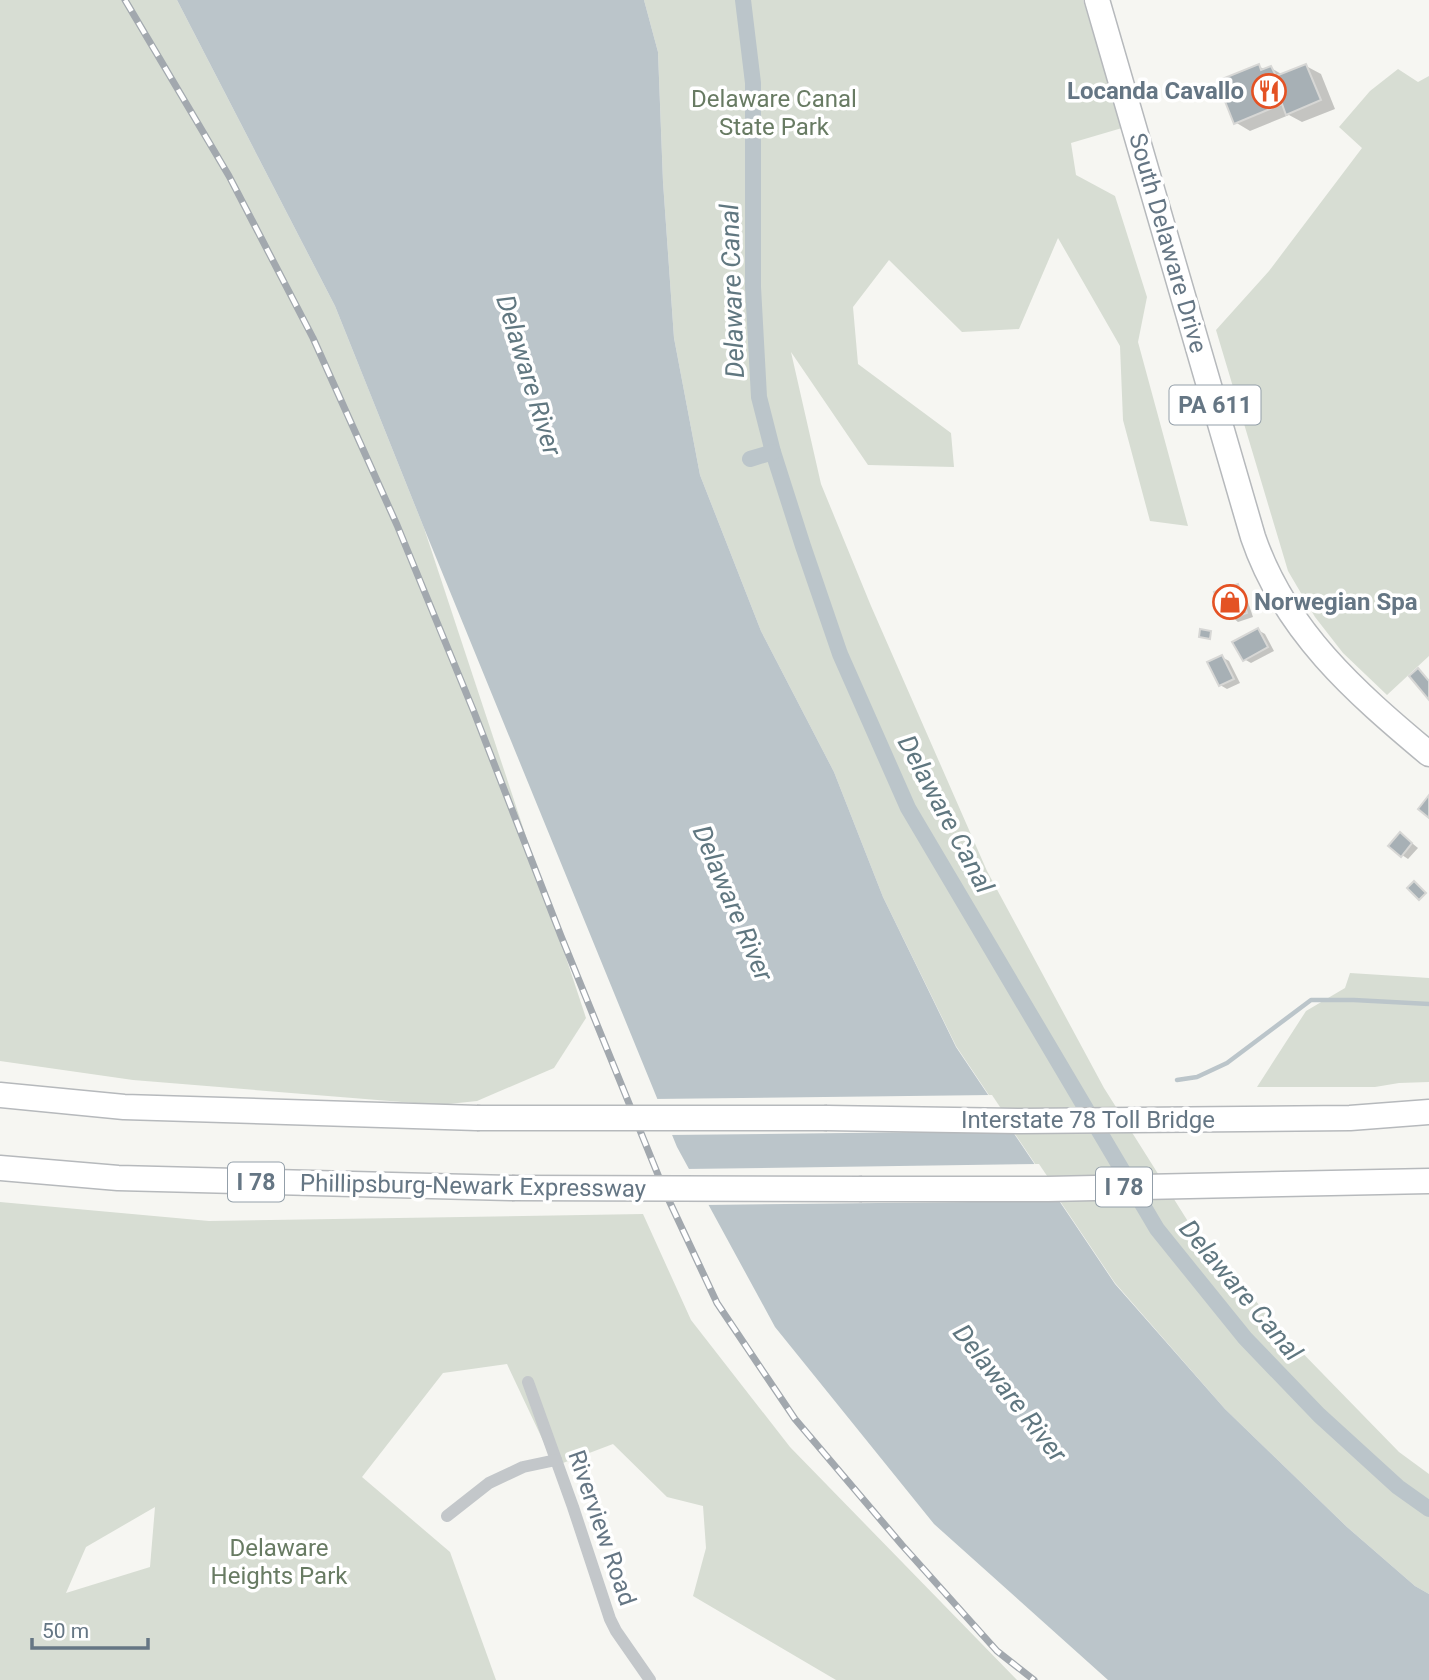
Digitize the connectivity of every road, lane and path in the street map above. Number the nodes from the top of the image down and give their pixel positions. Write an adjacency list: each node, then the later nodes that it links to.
1 (1097, 0): 2 (highway, South Delaware Drive / PA 611)
2 (1429, 754)
3 (0, 1095): 4 (highway, Interstate 78 Toll Bridge, bridge)
4 (1429, 1112)
5 (0, 1168): 6 (highway, Phillipsburg-Newark Expressway / I 78, bridge)
6 (1429, 1181)
7 (528, 1382): 8 (street, Riverview Road)
8 (556, 1460): 9 (street); 10 (street, Riverview Road)
9 (447, 1516)
10 (650, 1680)

